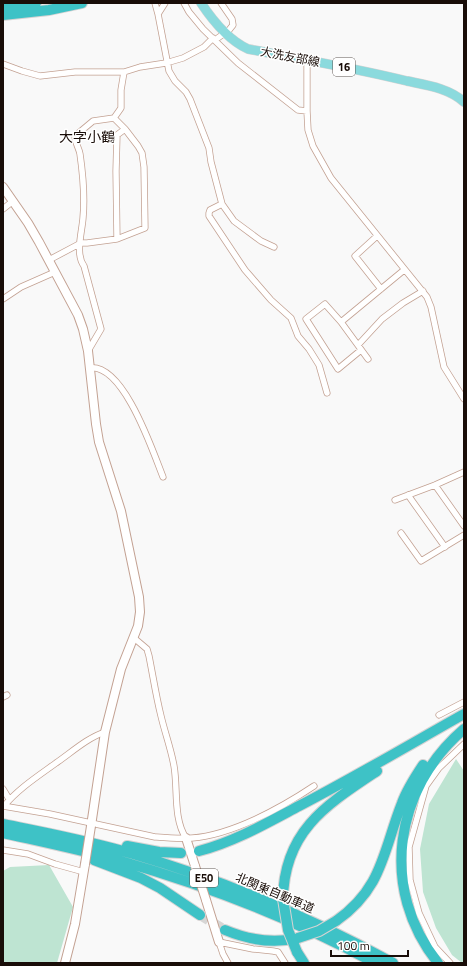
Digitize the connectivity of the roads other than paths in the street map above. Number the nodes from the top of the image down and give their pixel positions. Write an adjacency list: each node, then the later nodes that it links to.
1 (36, 3): 8 (highway)
2 (82, 3): 10 (highway)
3 (155, 3): 9 (street)
4 (165, 3): 9 (street)
5 (184, 3): 12 (street)
6 (201, 3): 11 (main road, 大洗友部線 / 16)
7 (221, 3): 11 (street)
8 (3, 6)
9 (158, 14): 14 (street)
10 (3, 15)
11 (225, 33): 12 (street); 13 (main road, 大洗友部線 / 16)
12 (214, 39): 14 (street); 18 (street)
13 (307, 60): 17 (main road, 大洗友部線 / 16); 18 (street)
14 (166, 63): 16 (street); 23 (street)
15 (3, 64): 16 (street)
16 (124, 72): 19 (street)
17 (464, 102)
18 (307, 111): 25 (street)
19 (114, 118): 20 (street); 27 (street)
20 (126, 129): 26 (street); 26 (street)
21 (3, 187): 22 (street)
22 (13, 201): 24 (street); 29 (street)
23 (222, 204): 28 (street); 40 (street)
24 (3, 209)
25 (377, 236): 30 (street); 32 (street)
26 (117, 239): 27 (street)
27 (81, 243): 29 (street); 37 (street)
28 (274, 247)
29 (49, 260): 31 (street)
30 (404, 270): 32 (street); 33 (street)
31 (55, 272): 34 (street); 37 (street)
32 (381, 289): 35 (street)
33 (422, 291): 36 (street); 41 (street)
34 (3, 299)
35 (341, 322): 36 (street); 36 (street)
36 (359, 348): 38 (street)
37 (88, 351): 39 (street)
38 (368, 359)
39 (90, 368): 43 (street); 51 (street)
40 (327, 393)
41 (464, 399)
42 (463, 474): 44 (street)
43 (163, 478)
44 (435, 485): 45 (street); 47 (street)
45 (408, 495): 46 (street); 50 (street)
46 (395, 500)
47 (464, 526)
48 (401, 533): 50 (street)
49 (464, 534): 50 (street)
50 (445, 547)
51 (134, 638): 57 (street); 66 (street)
52 (464, 702): 53 (street)
53 (439, 715)
54 (464, 715): 68 (highway); 77 (highway, bridge)
55 (464, 725): 72 (highway, bridge)
56 (464, 729): 80 (highway)
57 (105, 732): 61 (street); 64 (street)
58 (464, 744): 81 (street)
59 (314, 786): 66 (street)
60 (3, 789): 61 (street)
61 (9, 799): 62 (street)
62 (3, 806): 64 (street)
63 (3, 824): 69 (highway); 79 (highway, 北関東自動車道 / E50)
64 (91, 824): 66 (street); 70 (street, bridge)
65 (3, 834): 71 (highway); 78 (highway, 北関東自動車道 / E50)
66 (186, 838): 73 (street, bridge)
67 (3, 850): 70 (street)
68 (199, 851)
69 (181, 853)
70 (85, 868): 74 (street)
71 (200, 915)
72 (225, 930)
73 (219, 942): 75 (street); 76 (street)
74 (65, 963)
75 (228, 963)
76 (285, 963)
77 (304, 963)
78 (375, 963)
79 (393, 963)
80 (438, 963)
81 (450, 963)

